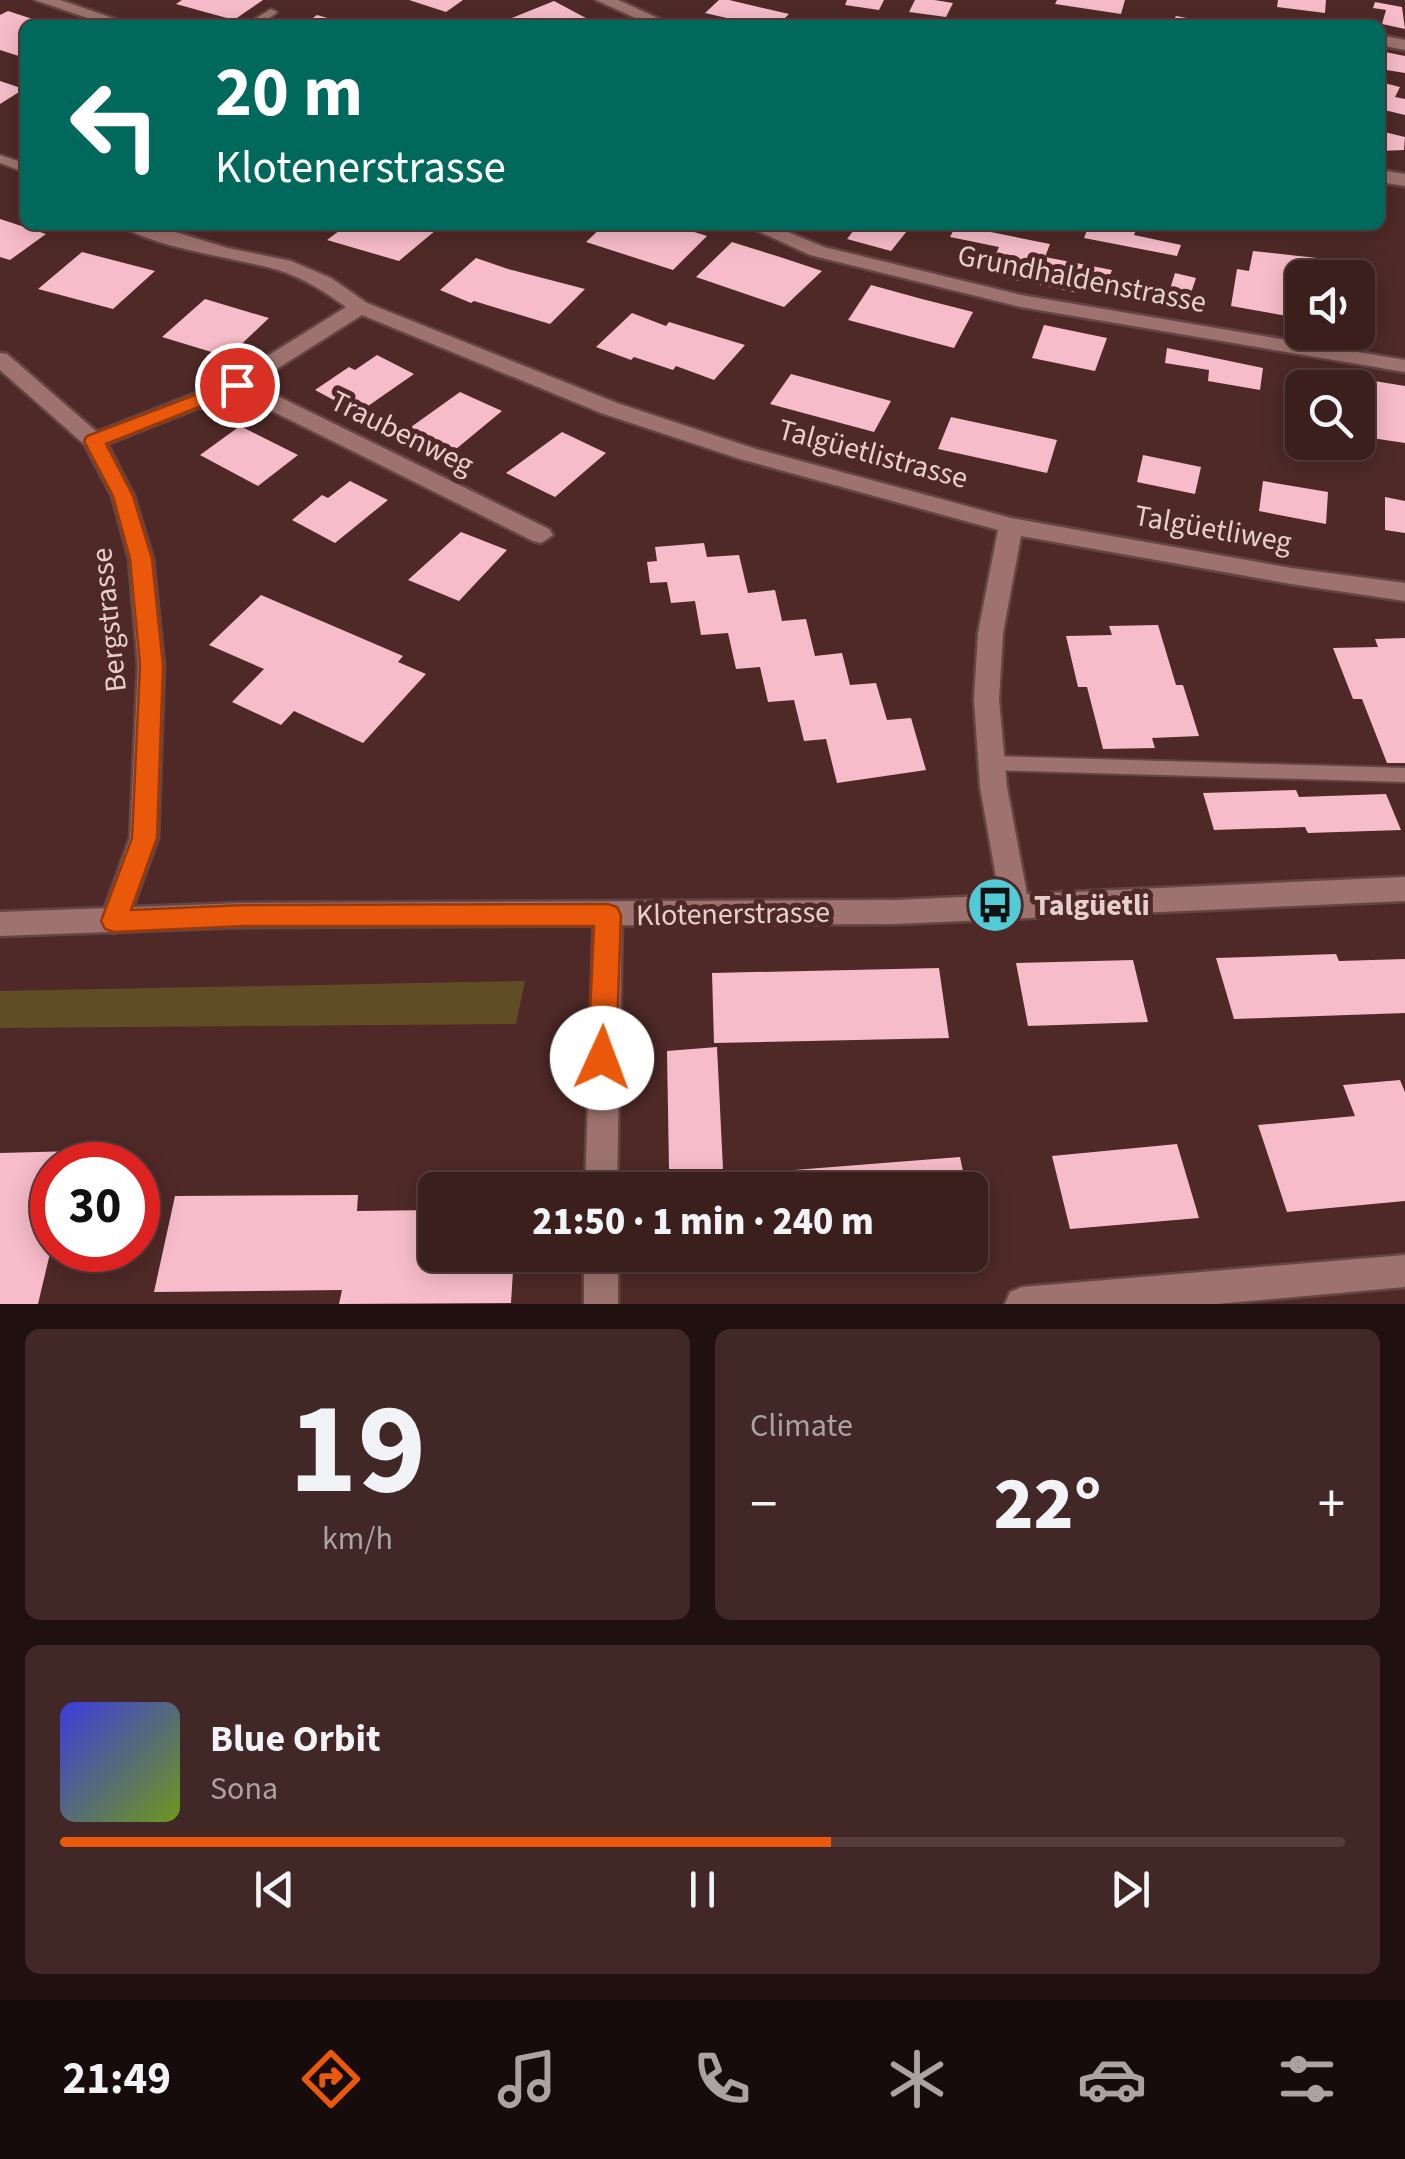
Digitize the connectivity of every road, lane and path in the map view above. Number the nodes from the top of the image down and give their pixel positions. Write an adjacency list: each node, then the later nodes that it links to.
1 (44, 0): 4 (street)
2 (604, 0): 6 (street)
3 (271, 12): 5 (lane)
4 (109, 20)
5 (259, 20)
6 (653, 20)
7 (0, 160): 8 (lane)
8 (18, 166)
9 (148, 230): 11 (street, Talgüetlistrasse)
10 (768, 230): 13 (street, Grundhaldenstrasse)
11 (360, 306): 14 (street); 16 (street, Talgüetlistrasse)
12 (0, 359): 15 (street, Bergstrasse)
13 (1405, 366)
14 (237, 385): 15 (street); 17 (street, Traubenweg)
15 (94, 441): 24 (street, Bergstrasse)
16 (1011, 526): 18 (street, Talgüetliweg); 19 (street)
17 (541, 535)
18 (1405, 592)
19 (990, 762): 20 (lane); 22 (street)
20 (1405, 775)
21 (1405, 889): 22 (street, Klotenerstrasse)
22 (1015, 904): 23 (street, Klotenerstrasse)
23 (608, 915): 24 (street, Klotenerstrasse); 26 (street)
24 (114, 921): 25 (street, Klotenerstrasse)
25 (0, 924)
26 (601, 1172)
27 (1405, 1271): 30 (street)
28 (601, 1272): 29 (street)
29 (601, 1304)
30 (1022, 1304)

